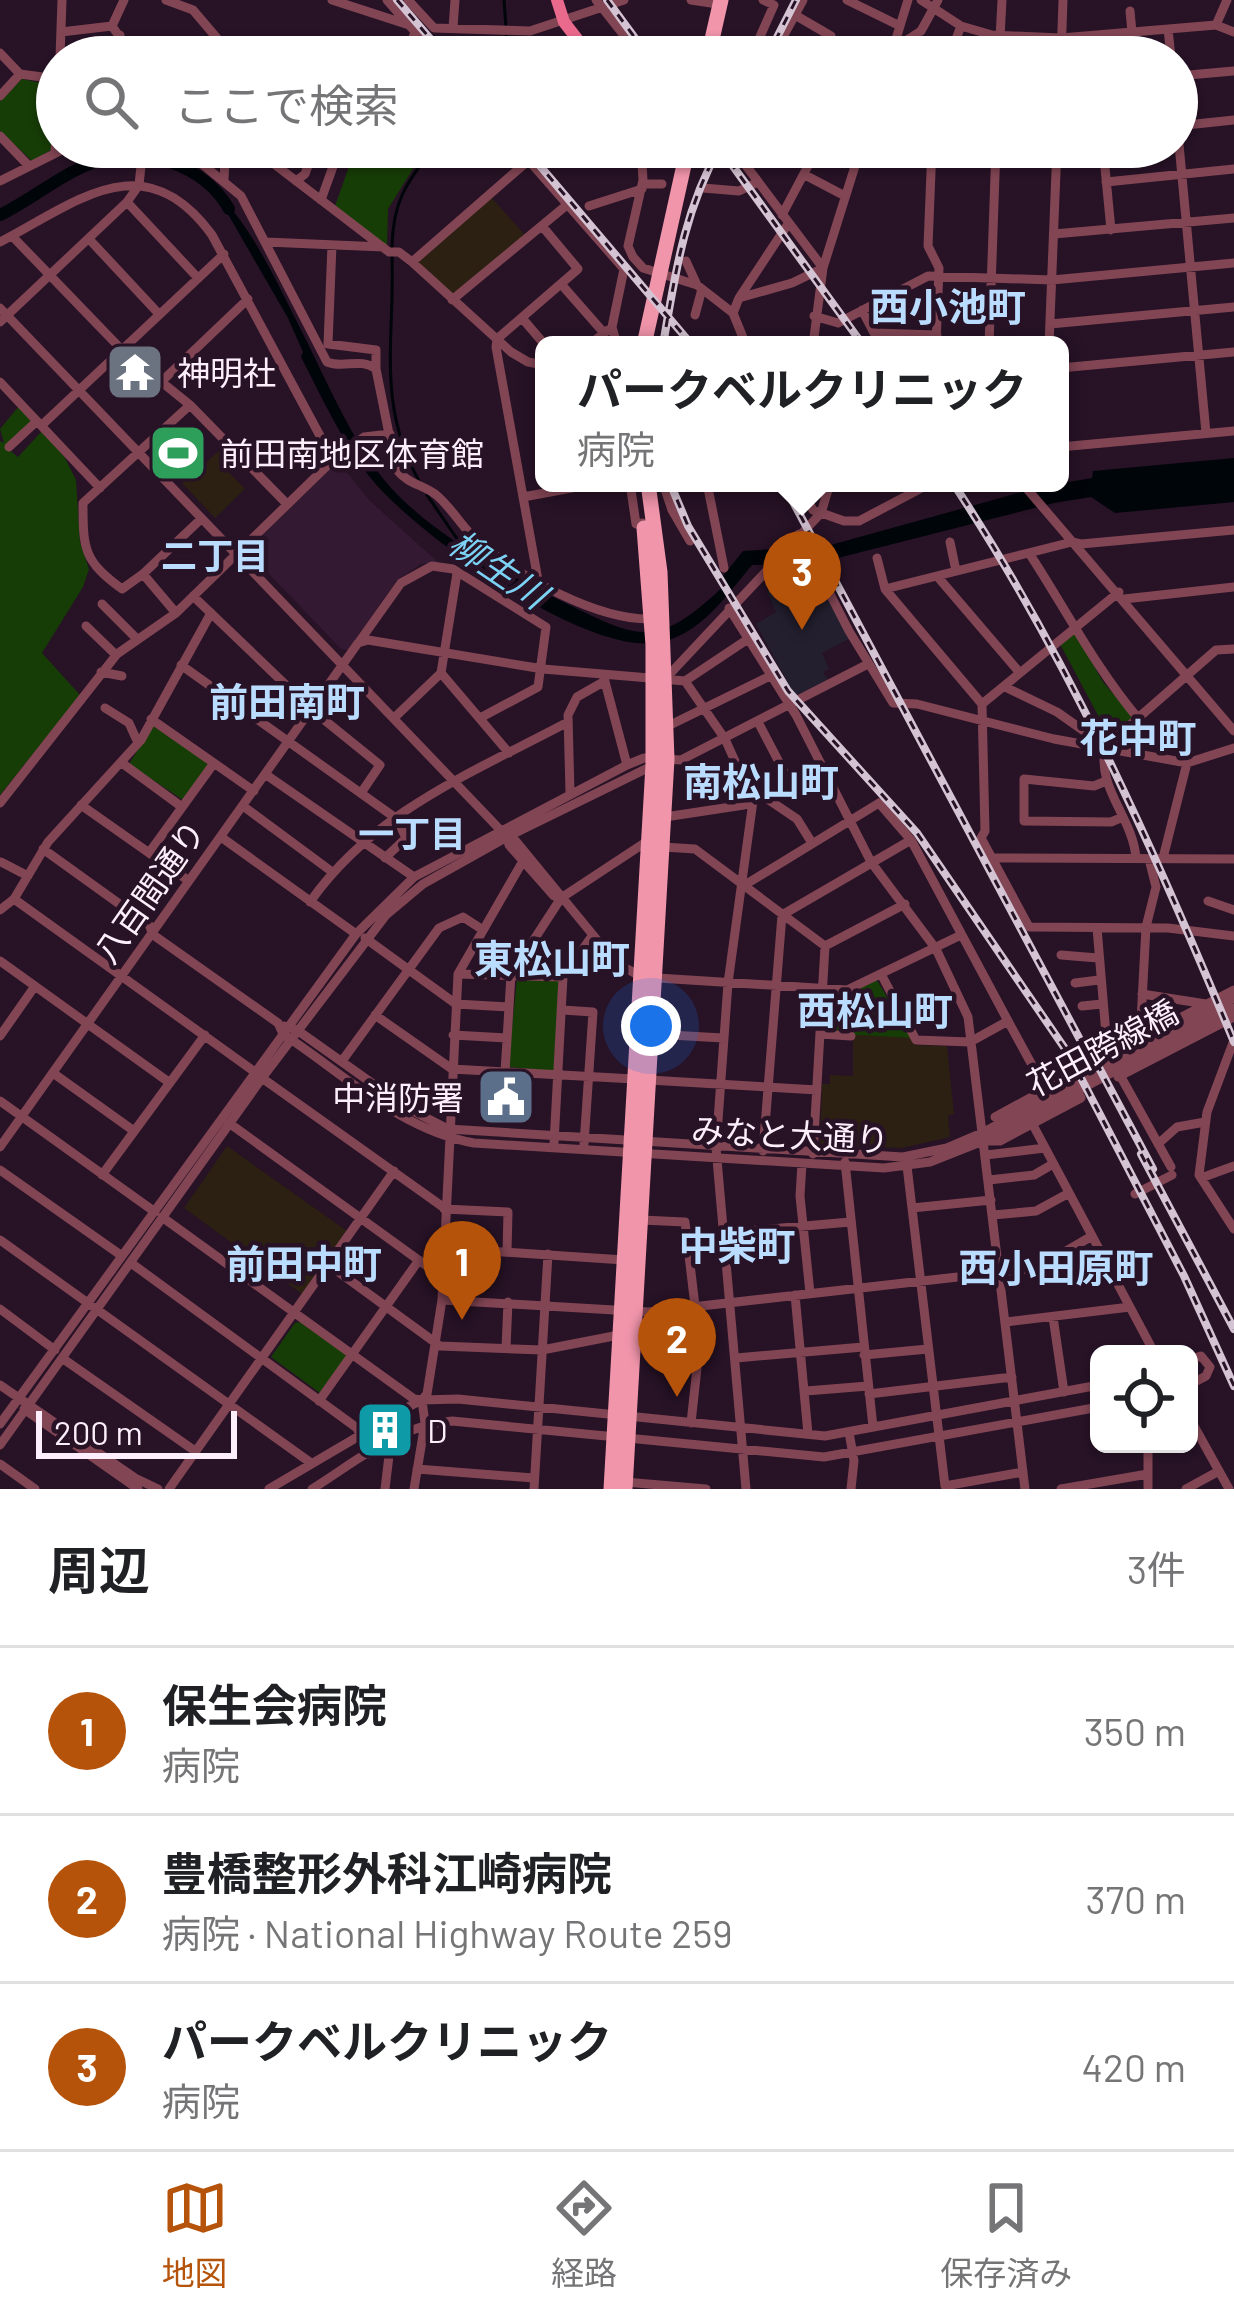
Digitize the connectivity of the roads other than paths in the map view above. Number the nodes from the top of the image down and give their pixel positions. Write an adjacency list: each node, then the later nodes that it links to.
1 (62, 0): 34 (street)
2 (124, 0): 33 (street)
3 (166, 0): 21 (street)
4 (332, 0): 29 (street)
5 (387, 0): 29 (street)
6 (408, 0): 30 (street)
7 (455, 0): 31 (street)
8 (557, 0): 25 (main road)
9 (624, 0): 20 (street)
10 (691, 0): 19 (street)
11 (763, 0): 46 (street)
12 (803, 0): 24 (street)
13 (848, 0): 27 (street)
14 (908, 0): 27 (street)
15 (921, 0): 22 (street)
16 (1002, 0): 52 (street)
17 (1063, 0): 53 (street)
18 (1227, 0): 26 (street)
19 (714, 1): 45 (highway)
20 (599, 3): 25 (street); 44 (street)
21 (189, 4): 40 (street)
22 (935, 5): 28 (street); 50 (street)
23 (1130, 11): 35 (street)
24 (795, 15): 47 (street); 48 (street)
25 (564, 22): 31 (street); 43 (main road)
26 (1216, 25): 32 (street); 36 (street)
27 (900, 26): 49 (street)
28 (961, 26): 51 (street); 52 (street)
29 (412, 28): 30 (street); 41 (street); 42 (street)
30 (434, 28): 31 (street)
31 (453, 28)
32 (1168, 29): 35 (street); 55 (street)
33 (116, 30): 34 (street); 38 (street); 39 (street)
34 (61, 32): 37 (street)
35 (1132, 32): 54 (street)
36 (1234, 32)
37 (61, 36)
38 (114, 36)
39 (121, 36)
40 (216, 36)
41 (410, 36)
42 (419, 36)
43 (575, 36)
44 (623, 36)
45 (709, 36)
46 (760, 36)
47 (784, 36)
48 (831, 36)
49 (897, 36)
50 (914, 36)
51 (957, 36)
52 (1000, 36)
53 (1061, 36)
54 (1085, 36)
55 (1169, 36)
56 (0, 52): 58 (street)
57 (1234, 71): 59 (street)
58 (20, 74): 60 (street); 61 (street)
59 (1198, 74)
60 (36, 76)
61 (0, 96)
62 (1234, 120): 63 (street)
63 (1198, 123)
64 (0, 136): 66 (street)
65 (36, 161): 66 (street)
66 (28, 165): 90 (street)
67 (141, 168): 89 (street)
68 (209, 168): 88 (street)
69 (225, 168): 88 (street)
70 (280, 168): 91 (street)
71 (307, 168): 91 (street)
72 (332, 168): 98 (street)
73 (520, 168): 116 (street)
74 (536, 168): 100 (street)
75 (642, 168): 95 (street)
76 (678, 168): 144 (highway)
77 (748, 168): 92 (street)
78 (808, 168): 86 (street)
79 (854, 168): 97 (street)
80 (931, 168): 121 (street)
81 (995, 168): 123 (street)
82 (1056, 168): 107 (street)
83 (1104, 168): 93 (street)
84 (1181, 168): 87 (street)
85 (1234, 169): 87 (street)
86 (805, 175): 97 (street); 103 (street)
87 (1182, 175): 93 (street); 104 (street)
88 (224, 178): 111 (street)
89 (140, 180): 99 (street); 108 (street); 114 (street)
90 (0, 181)
91 (296, 181): 98 (street)
92 (758, 182): 96 (street); 103 (street)
93 (1106, 182): 106 (street)
94 (662, 184): 95 (street)
95 (642, 187): 101 (street); 126 (street)
96 (703, 188)
97 (845, 196): 119 (street)
98 (321, 200): 113 (street)
99 (127, 202): 109 (street); 122 (street)
100 (568, 204): 105 (street); 140 (street)
101 (589, 206)
102 (1234, 218): 104 (street)
103 (785, 219): 119 (street); 127 (street)
104 (1187, 223): 106 (street); 118 (street)
105 (542, 226): 125 (street); 129 (street)
106 (1111, 230): 107 (street)
107 (1054, 234): 124 (street)
108 (12, 236): 110 (street); 120 (street)
109 (89, 238): 120 (street); 133 (street)
110 (0, 242)
111 (266, 242): 112 (street); 157 (street)
112 (332, 245): 113 (street); 157 (street)
113 (390, 250): 116 (street)
114 (224, 254): 122 (street); 128 (street)
115 (686, 261): 126 (street)
116 (412, 262): 129 (street)
117 (1234, 262): 118 (street)
118 (1191, 266): 124 (street); 132 (street)
119 (823, 268): 127 (street); 137 (street)
120 (50, 275): 135 (street); 152 (street)
121 (938, 275): 123 (street); 131 (street); 148 (street)
122 (197, 277): 133 (street)
123 (991, 278): 124 (street); 149 (street)
124 (1052, 280): 139 (street)
125 (561, 284): 138 (street); 140 (street)
126 (699, 287): 134 (street); 136 (street)
127 (739, 298): 134 (street)
128 (248, 299): 159 (street); 169 (street)
129 (452, 300): 151 (street)
130 (1234, 307): 132 (street)
131 (862, 310): 137 (street); 147 (street)
132 (1194, 311): 139 (street); 154 (street)
133 (158, 313): 152 (street)
134 (734, 313): 145 (street)
135 (2, 315): 160 (street)
136 (695, 315)
137 (814, 316): 146 (street)
138 (522, 318): 141 (street); 151 (street)
139 (1050, 324): 150 (street)
140 (608, 330): 142 (street); 143 (street)
141 (537, 336)
142 (600, 336)
143 (612, 336)
144 (641, 336)
145 (743, 336)
146 (813, 336)
147 (901, 336)
148 (937, 336)
149 (989, 336)
150 (1049, 336)
151 (497, 339): 155 (street); 182 (street)
152 (122, 350): 159 (street); 160 (street)
153 (1234, 352): 154 (street)
154 (1199, 355): 156 (street); 165 (street)
155 (535, 362)
156 (1069, 367)
157 (376, 369): 164 (street)
158 (0, 382): 162 (street)
159 (161, 382): 161 (street)
160 (79, 390): 162 (street); 168 (street)
161 (190, 405): 168 (street); 184 (street)
162 (40, 423): 167 (street); 170 (street)
163 (1234, 431): 165 (street)
164 (390, 434): 169 (street); 201 (street)
165 (1206, 434): 166 (street)
166 (1069, 446)
167 (9, 447)
168 (139, 454): 170 (street); 186 (street)
169 (337, 456): 184 (street)
170 (100, 488): 199 (street)
171 (550, 492): 182 (street)
172 (631, 492): 187 (street)
173 (649, 492): 187 (highway)
174 (650, 492): 210 (highway)
175 (657, 492): 190 (street)
176 (708, 492): 196 (street)
177 (803, 492): 185 (street)
178 (827, 492): 185 (street)
179 (896, 492): 183 (street)
180 (915, 492): 183 (street)
181 (1029, 492): 192 (street)
182 (523, 497): 201 (street)
183 (900, 500): 185 (street)
184 (287, 504): 194 (street)
185 (821, 513): 189 (street)
186 (201, 519): 194 (street); 199 (street)
187 (643, 523): 210 (highway)
188 (1234, 530): 192 (street)
189 (800, 534): 207 (street); 219 (street)
190 (690, 541)
191 (950, 542): 197 (street)
192 (1072, 542): 193 (street); 204 (street)
193 (1029, 553): 197 (street); 212 (street)
194 (236, 554): 205 (street); 221 (street)
195 (877, 558): 203 (street)
196 (724, 568)
197 (956, 571): 200 (street)
198 (458, 573): 215 (street, 八百間通り); 217 (street); 222 (street)
199 (143, 574): 208 (street)
200 (937, 576): 203 (street); 225 (street)
201 (538, 580): 210 (street)
202 (1234, 587): 204 (street)
203 (885, 590): 233 (street)
204 (1121, 595): 212 (street); 226 (street)
205 (193, 596): 208 (street); 209 (street)
206 (102, 604): 213 (street)
207 (729, 608): 214 (street); 230 (street)
208 (176, 613): 213 (street)
209 (211, 613): 220 (street); 236 (street)
210 (655, 620): 230 (highway)
211 (86, 626): 218 (street)
212 (1076, 626): 225 (street); 238 (street)
213 (136, 638): 218 (street)
214 (748, 639): 228 (street); 231 (street)
215 (358, 643): 217 (street); 221 (street, 八百間通り)
216 (1234, 649): 226 (street)
217 (444, 653): 222 (street); 224 (street)
218 (116, 655): 223 (street)
219 (868, 664): 234 (street); 244 (street)
220 (181, 665): 241 (street); 248 (street)
221 (344, 666): 236 (street, 八百間通り); 239 (street)
222 (543, 669): 229 (street); 240 (street)
223 (101, 672): 227 (street); 267 (street)
224 (440, 673): 239 (street); 240 (street)
225 (1020, 673): 232 (street)
226 (1185, 675): 238 (street); 246 (street)
227 (122, 676)
228 (770, 676): 234 (street); 237 (street)
229 (604, 677): 230 (street); 242 (street); 257 (street)
230 (659, 677): 231 (street); 245 (highway); 253 (highway)
231 (685, 681): 237 (street)
232 (1005, 686): 233 (street); 250 (street)
233 (982, 704): 244 (street)
234 (788, 707): 243 (street); 258 (street)
235 (105, 708): 249 (street)
236 (312, 710): 248 (street, 八百間通り); 264 (street)
237 (706, 711): 245 (street); 247 (street)
238 (1137, 717): 250 (street)
239 (394, 718): 261 (street)
240 (481, 718): 252 (street)
241 (151, 719): 249 (street); 255 (street)
242 (568, 722): 252 (street); 265 (street)
243 (758, 722): 247 (street); 262 (street)
244 (984, 722): 250 (street); 284 (street)
245 (666, 727): 253 (highway)
246 (1234, 731)
247 (725, 739): 253 (street); 266 (street)
248 (289, 741): 259 (street, 八百間通り); 264 (street)
249 (138, 743): 254 (street)
250 (1106, 746): 256 (street); 260 (street)
251 (1233, 751): 256 (street)
252 (509, 753): 261 (street)
253 (658, 761): 257 (street); 272 (highway); 275 (street); 279 (highway)
254 (122, 763): 268 (street); 270 (street)
255 (214, 763): 263 (street); 270 (street)
256 (1187, 763): 286 (street)
257 (627, 765): 265 (street)
258 (822, 767): 262 (street); 274 (street)
259 (265, 774): 263 (street, 八百間通り); 278 (street)
260 (1106, 781): 273 (street); 273 (street)
261 (454, 783): 271 (street); 275 (street)
262 (790, 783): 266 (street)
263 (254, 790): 269 (street, 八百間通り)
264 (361, 793): 271 (street)
265 (571, 794): 275 (street)
266 (758, 799): 272 (street); 280 (street); 296 (street)
267 (0, 802)
268 (81, 805): 281 (street); 282 (street)
269 (243, 806): 276 (street, 八百間通り); 292 (street)
270 (182, 807): 282 (street)
271 (392, 816): 278 (street); 283 (street)
272 (665, 817): 279 (highway)
273 (1123, 817): 285 (street)
274 (849, 821): 277 (street); 280 (street); 291 (street)
275 (503, 833): 288 (street); 294 (street); 297 (street); 310 (street)
276 (221, 837): 295 (street, 八百間通り); 300 (street)
277 (910, 840): 291 (street); 309 (street)
278 (362, 843): 283 (street); 292 (street)
279 (656, 843): 296 (street); 297 (street); 324 (highway)
280 (812, 843): 296 (street)
281 (43, 849): 293 (street); 308 (street)
282 (149, 853): 295 (street)
283 (385, 858): 294 (street)
284 (993, 858): 285 (street); 306 (street)
285 (1136, 858): 287 (street)
286 (1163, 858): 287 (street); 289 (street)
287 (1149, 859): 305 (street)
288 (523, 860): 297 (street); 307 (street)
289 (1234, 860)
290 (1, 862): 293 (street)
291 (872, 862): 301 (street); 304 (street)
292 (332, 871): 300 (street)
293 (28, 876): 298 (street)
294 (414, 877): 310 (street)
295 (189, 881): 308 (street, 八百間通り)
296 (742, 886): 304 (street); 326 (street)
297 (561, 898): 311 (street); 321 (street)
298 (14, 899): 302 (street); 322 (street)
299 (1208, 901): 303 (street)
300 (310, 902): 310 (street)
301 (904, 904): 313 (street); 314 (street)
302 (0, 910)
303 (1234, 910)
304 (782, 915): 313 (street); 329 (street)
305 (1146, 927): 306 (street); 312 (street); 331 (street)
306 (1097, 928): 316 (street)
307 (483, 930): 318 (street); 319 (street)
308 (152, 934): 322 (street, 八百間通り); 343 (street)
309 (961, 935): 314 (street); 341 (street)
310 (360, 936): 318 (street); 343 (street)
311 (592, 936): 323 (street); 324 (street)
312 (1234, 936)
313 (824, 946): 330 (street)
314 (936, 949): 320 (street); 354 (street)
315 (1061, 955): 316 (street)
316 (1098, 958): 325 (street)
317 (0, 961): 328 (street)
318 (407, 970): 332 (street); 339 (street)
319 (458, 974): 321 (street); 332 (street)
320 (881, 974): 330 (street); 354 (street)
321 (512, 975): 323 (street); 337 (street)
322 (121, 977): 342 (street, 八百間通り); 346 (street)
323 (563, 977): 338 (street)
324 (648, 978): 326 (street); 344 (highway); 362 (highway)
325 (1099, 980): 327 (street); 333 (street)
326 (728, 983): 329 (street); 351 (street)
327 (1075, 983)
328 (34, 986): 340 (street); 342 (street)
329 (775, 986): 330 (street); 365 (street)
330 (822, 989): 345 (street)
331 (1142, 994): 334 (street); 352 (street)
332 (456, 1004): 337 (street); 347 (street)
333 (1102, 1004): 336 (street); 352 (street)
334 (1206, 1004): 335 (street); 352 (street)
335 (1232, 1004): 372 (street, 花田跨線橋); 378 (street)
336 (1082, 1006)
337 (509, 1007): 350 (street)
338 (562, 1010): 360 (street); 361 (street)
339 (375, 1015): 355 (street); 356 (street)
340 (5, 1018): 348 (street)
341 (1008, 1022): 354 (street); 366 (street)
342 (88, 1024): 358 (street, 八百間通り); 363 (street)
343 (288, 1031): 355 (street); 359 (street); 375 (street)
344 (652, 1034): 351 (street); 362 (highway)
345 (820, 1034): 349 (street); 367 (street)
346 (205, 1035): 359 (street); 363 (street)
347 (453, 1035): 350 (street); 356 (street)
348 (0, 1036)
349 (851, 1036)
350 (507, 1038): 357 (street)
351 (723, 1038): 364 (street)
352 (1140, 1039)
353 (1234, 1040): 370 (street)
354 (970, 1042): 376 (street)
355 (342, 1061): 375 (street)
356 (452, 1070): 357 (street); 375 (street)
357 (505, 1072): 360 (street)
358 (53, 1073): 369 (street, 八百間通り); 374 (street)
359 (258, 1075): 371 (street); 393 (street); 402 (street)
360 (558, 1075): 361 (street); 377 (street)
361 (588, 1076): 362 (street); 379 (street)
362 (642, 1080): 364 (street); 381 (highway)
363 (170, 1083): 374 (street)
364 (720, 1084): 365 (street); 384 (street)
365 (766, 1086): 367 (street); 383 (street)
366 (1045, 1089): 372 (street); 373 (street)
367 (817, 1090): 385 (street)
368 (0, 1101): 369 (street)
369 (22, 1117): 380 (street, 八百間通り); 394 (street)
370 (1205, 1122): 378 (street); 395 (street)
371 (229, 1123): 402 (street); 404 (street)
372 (997, 1125): 376 (street, みなと大通り)
373 (1033, 1125): 376 (street); 382 (street)
374 (134, 1131): 394 (street)
375 (448, 1134): 377 (street, みなと大通り); 400 (street)
376 (982, 1137): 386 (street); 387 (street, みなと大通り); 390 (street, みなと大通り)
377 (554, 1143): 379 (street, みなと大通り)
378 (1157, 1144): 398 (street)
379 (584, 1145): 381 (street, みなと大通り)
380 (0, 1147)
381 (638, 1148): 384 (street, みなと大通り); 405 (highway); 417 (highway)
382 (1045, 1148): 386 (street); 389 (street)
383 (763, 1151): 384 (street, みなと大通り); 385 (street, みなと大通り)
384 (717, 1153): 388 (street, みなと大通り); 409 (street)
385 (813, 1154): 387 (street, みなと大通り)
386 (986, 1155): 396 (street)
387 (845, 1161): 388 (street, みなと大通り); 390 (street, みなと大通り); 406 (street)
388 (802, 1163): 407 (street)
389 (1053, 1164): 396 (street); 397 (street)
390 (907, 1166): 401 (street)
391 (1234, 1166): 395 (street)
392 (0, 1170): 415 (street)
393 (394, 1171): 400 (street); 404 (street)
394 (102, 1175): 402 (street)
395 (1201, 1178): 408 (street)
396 (989, 1180): 399 (street)
397 (1069, 1193): 403 (street); 410 (street)
398 (1135, 1194)
399 (991, 1200): 401 (street); 403 (street)
400 (444, 1208): 412 (street); 413 (street)
401 (912, 1208): 421 (street)
402 (159, 1215): 415 (street); 435 (street)
403 (993, 1215): 419 (street)
404 (362, 1217): 416 (street); 418 (street)
405 (641, 1220): 429 (street); 434 (highway)
406 (850, 1222): 407 (street); 422 (street)
407 (803, 1226): 409 (street); 423 (street)
408 (1234, 1229)
409 (724, 1233): 427 (street)
410 (1092, 1236): 419 (street); 431 (street)
411 (0, 1240): 432 (street)
412 (443, 1248): 413 (street); 420 (street)
413 (507, 1252): 414 (street)
414 (548, 1255): 417 (street); 428 (street)
415 (126, 1260): 432 (street); 450 (street)
416 (419, 1260): 420 (street); 430 (street)
417 (624, 1260): 434 (highway)
418 (329, 1265): 430 (street); 435 (street)
419 (1000, 1272): 421 (street); 437 (street)
420 (442, 1277): 425 (street)
421 (920, 1281): 422 (street); 442 (street)
422 (858, 1288): 423 (street); 444 (street)
423 (810, 1293): 424 (street)
424 (795, 1295): 427 (street); 445 (street)
425 (442, 1300): 426 (street); 439 (street)
426 (508, 1302): 428 (street); 441 (street)
427 (731, 1302): 429 (street); 449 (street)
428 (545, 1303): 434 (street); 443 (street)
429 (691, 1306): 434 (street); 471 (street)
430 (387, 1307): 439 (street); 446 (street)
431 (1130, 1307): 436 (street); 440 (street)
432 (92, 1308): 447 (street); 463 (street)
433 (0, 1309): 447 (street)
434 (628, 1311): 438 (highway); 467 (highway)
435 (296, 1312): 446 (street); 450 (street)
436 (1053, 1317): 437 (street); 458 (street)
437 (1006, 1322): 451 (street)
438 (620, 1335): 443 (street); 467 (highway)
439 (436, 1342): 441 (street); 459 (street)
440 (1150, 1345)
441 (506, 1348): 443 (street)
442 (928, 1349): 444 (street); 454 (street)
443 (542, 1350): 464 (street)
444 (864, 1351): 445 (street); 456 (street)
445 (802, 1352): 449 (street); 457 (street)
446 (354, 1353): 459 (street); 460 (street)
447 (59, 1354): 462 (street); 484 (street)
448 (1198, 1357): 452 (street)
449 (736, 1358): 473 (street)
450 (262, 1360): 460 (street); 463 (street)
451 (1012, 1377): 454 (street); 461 (street)
452 (1198, 1380)
453 (0, 1385): 462 (street)
454 (933, 1386): 456 (street); 466 (street)
455 (1090, 1387): 458 (street)
456 (868, 1390): 457 (street); 472 (street)
457 (806, 1391): 477 (street)
458 (1064, 1392): 461 (street)
459 (422, 1400): 464 (street); 469 (street); 476 (street)
460 (320, 1401): 476 (street)
461 (1015, 1401): 466 (street); 468 (street)
462 (24, 1404): 470 (street); 482 (street); 498 (street); 499 (street)
463 (230, 1404): 484 (street); 488 (street)
464 (538, 1407): 467 (street); 474 (street)
465 (1090, 1410): 468 (street)
466 (934, 1415): 472 (street); 479 (street)
467 (622, 1416): 471 (street); 480 (highway)
468 (1018, 1422): 479 (street); 492 (street)
469 (425, 1423): 474 (street); 481 (street); 490 (street)
470 (0, 1424)
471 (692, 1424): 473 (street)
472 (873, 1427): 475 (street)
473 (742, 1428): 477 (street); 483 (street)
474 (537, 1430): 480 (street); 494 (street)
475 (849, 1432): 477 (street); 485 (street)
476 (358, 1434): 487 (street); 488 (street)
477 (808, 1434)
478 (1198, 1434): 491 (street)
479 (938, 1436): 485 (street); 495 (street)
480 (621, 1437): 483 (street); 496 (highway)
481 (391, 1438): 487 (street); 503 (street)
482 (0, 1445)
483 (742, 1448): 485 (street); 506 (street)
484 (195, 1451): 500 (street)
485 (853, 1453): 507 (street)
486 (1148, 1453): 493 (street)
487 (369, 1454): 502 (street)
488 (311, 1463): 501 (street)
489 (0, 1464): 497 (street)
490 (418, 1468): 494 (street); 504 (street)
491 (1219, 1471): 511 (street); 512 (street)
492 (1023, 1472): 495 (street); 508 (street)
493 (1148, 1474): 509 (street); 510 (street)
494 (534, 1484)
495 (982, 1484)
496 (620, 1486): 505 (street)
497 (34, 1489)
498 (138, 1489)
499 (158, 1489)
500 (170, 1489)
501 (269, 1489)
502 (312, 1489)
503 (385, 1489)
504 (414, 1489)
505 (706, 1489)
506 (746, 1489)
507 (851, 1489)
508 (1025, 1489)
509 (1060, 1489)
510 (1148, 1489)
511 (1186, 1489)
512 (1229, 1489)

